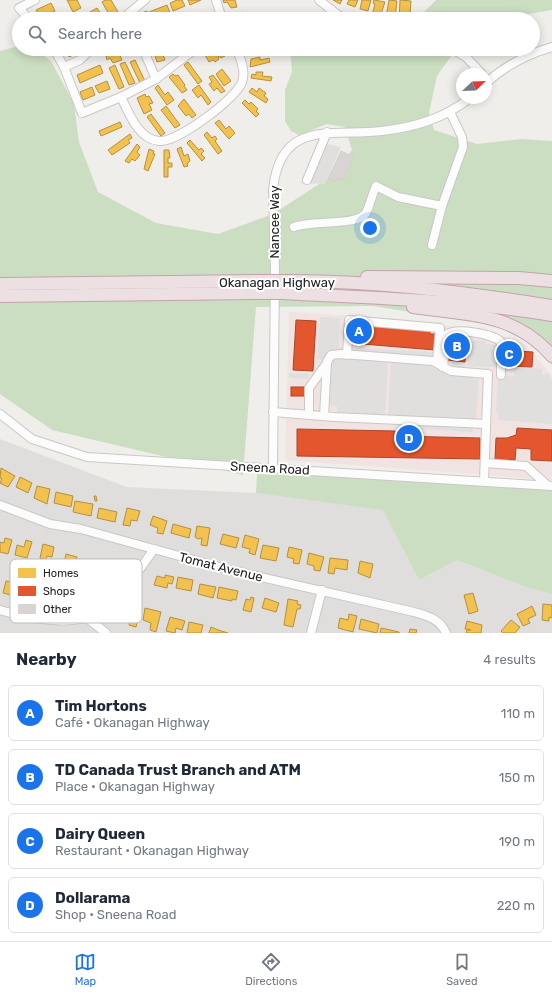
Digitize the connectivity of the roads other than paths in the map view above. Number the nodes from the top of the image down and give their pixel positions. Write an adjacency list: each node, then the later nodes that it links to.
1 (35, 0): 5 (street)
2 (145, 0): 6 (street)
3 (216, 0): 7 (street)
4 (319, 0): 8 (street)
5 (23, 12)
6 (132, 12)
7 (220, 12)
8 (334, 12)
9 (552, 47): 10 (street)
10 (540, 51)
11 (58, 56): 18 (street)
12 (84, 56): 18 (street)
13 (146, 56): 21 (street)
14 (186, 56): 21 (street)
15 (239, 56): 22 (street)
16 (464, 56): 19 (street)
17 (526, 56): 20 (street)
18 (64, 67): 22 (street)
19 (476, 68)
20 (492, 78)
21 (156, 79): 22 (street)
22 (121, 96)
23 (461, 104): 24 (street, Nancee Way)
24 (450, 112): 25 (street, Nancee Way); 27 (street)
25 (327, 132): 26 (street); 44 (street, Nancee Way)
26 (307, 180)
27 (442, 206): 28 (street); 29 (street)
28 (294, 227)
29 (432, 245)
30 (322, 280): 31 (highway); 34 (highway, Okanagan Highway); 37 (highway, Okanagan Highway)
31 (552, 281)
32 (0, 284): 33 (highway, Okanagan Highway)
33 (264, 287): 34 (highway, Okanagan Highway, bridge); 35 (highway, Okanagan Highway)
34 (282, 287): 36 (highway, Okanagan Highway)
35 (0, 296)
36 (379, 299): 38 (highway, Okanagan Highway); 40 (highway)
37 (552, 306)
38 (552, 316)
39 (348, 354): 41 (street); 42 (street); 42 (street)
40 (552, 356)
41 (327, 362): 46 (street); 47 (street)
42 (440, 365): 43 (street); 48 (street)
43 (501, 375)
44 (273, 412): 46 (street); 50 (street, Nancee Way)
45 (0, 414): 50 (street, Sneena Road)
46 (309, 415): 47 (street)
47 (324, 416): 48 (street)
48 (486, 424): 49 (street)
49 (485, 463): 51 (street); 52 (street)
50 (273, 468): 51 (street, Sneena Road)
51 (484, 481): 52 (street, Sneena Road)
52 (549, 485)
53 (0, 505): 54 (street, Tomat Avenue)
54 (154, 550): 55 (street); 56 (street, Tomat Avenue)
55 (142, 567)
56 (322, 590): 60 (street, Tomat Avenue); 62 (street)
57 (0, 610): 58 (street)
58 (10, 613)
59 (93, 623): 61 (street)
60 (444, 629)
61 (106, 633)
62 (311, 633)

